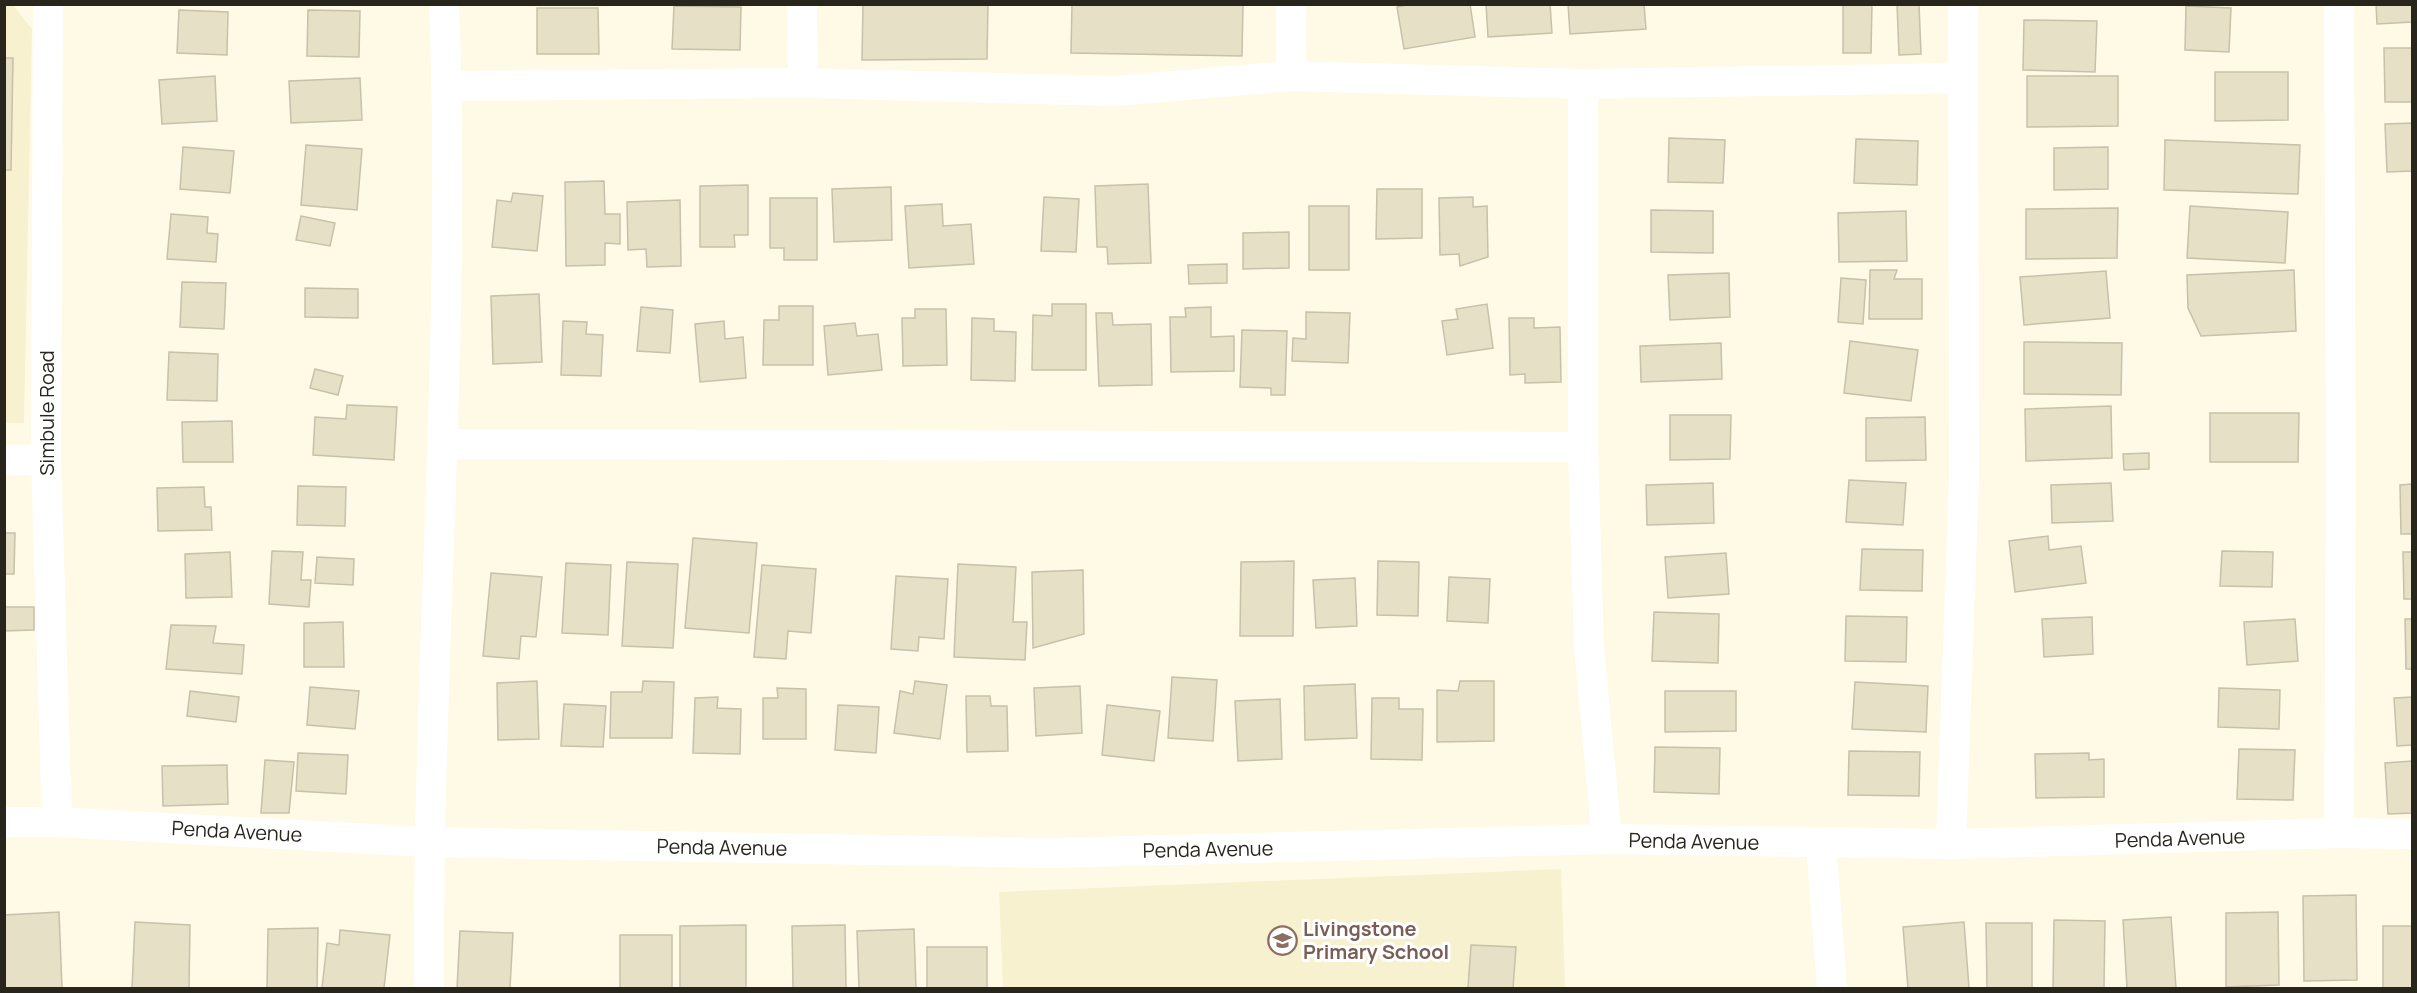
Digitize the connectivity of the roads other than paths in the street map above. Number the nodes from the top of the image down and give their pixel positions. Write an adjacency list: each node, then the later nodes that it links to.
1 (48, 4): 15 (street, Simbule Road)
2 (444, 4): 11 (street)
3 (802, 4): 9 (street)
4 (1291, 4): 7 (street)
5 (1963, 4): 8 (street)
6 (2339, 4): 18 (street)
7 (1291, 76): 9 (street); 10 (street)
8 (1961, 78): 10 (street); 23 (street)
9 (803, 83): 11 (street)
10 (1583, 84): 13 (street)
11 (447, 86): 12 (street)
12 (444, 444): 13 (street); 21 (street)
13 (1582, 447): 20 (street)
14 (4, 460): 15 (street)
15 (46, 460): 17 (street, Simbule Road)
16 (4, 822): 17 (street, Penda Avenue)
17 (57, 822): 21 (street, Penda Avenue)
18 (2339, 833): 19 (street, Penda Avenue); 23 (street, Penda Avenue)
19 (2412, 834)
20 (1607, 839): 21 (street, Penda Avenue); 22 (street, Penda Avenue)
21 (428, 842): 24 (street)
22 (1821, 843): 23 (street, Penda Avenue); 25 (street)
23 (1951, 844)
24 (429, 988)
25 (1832, 988)

